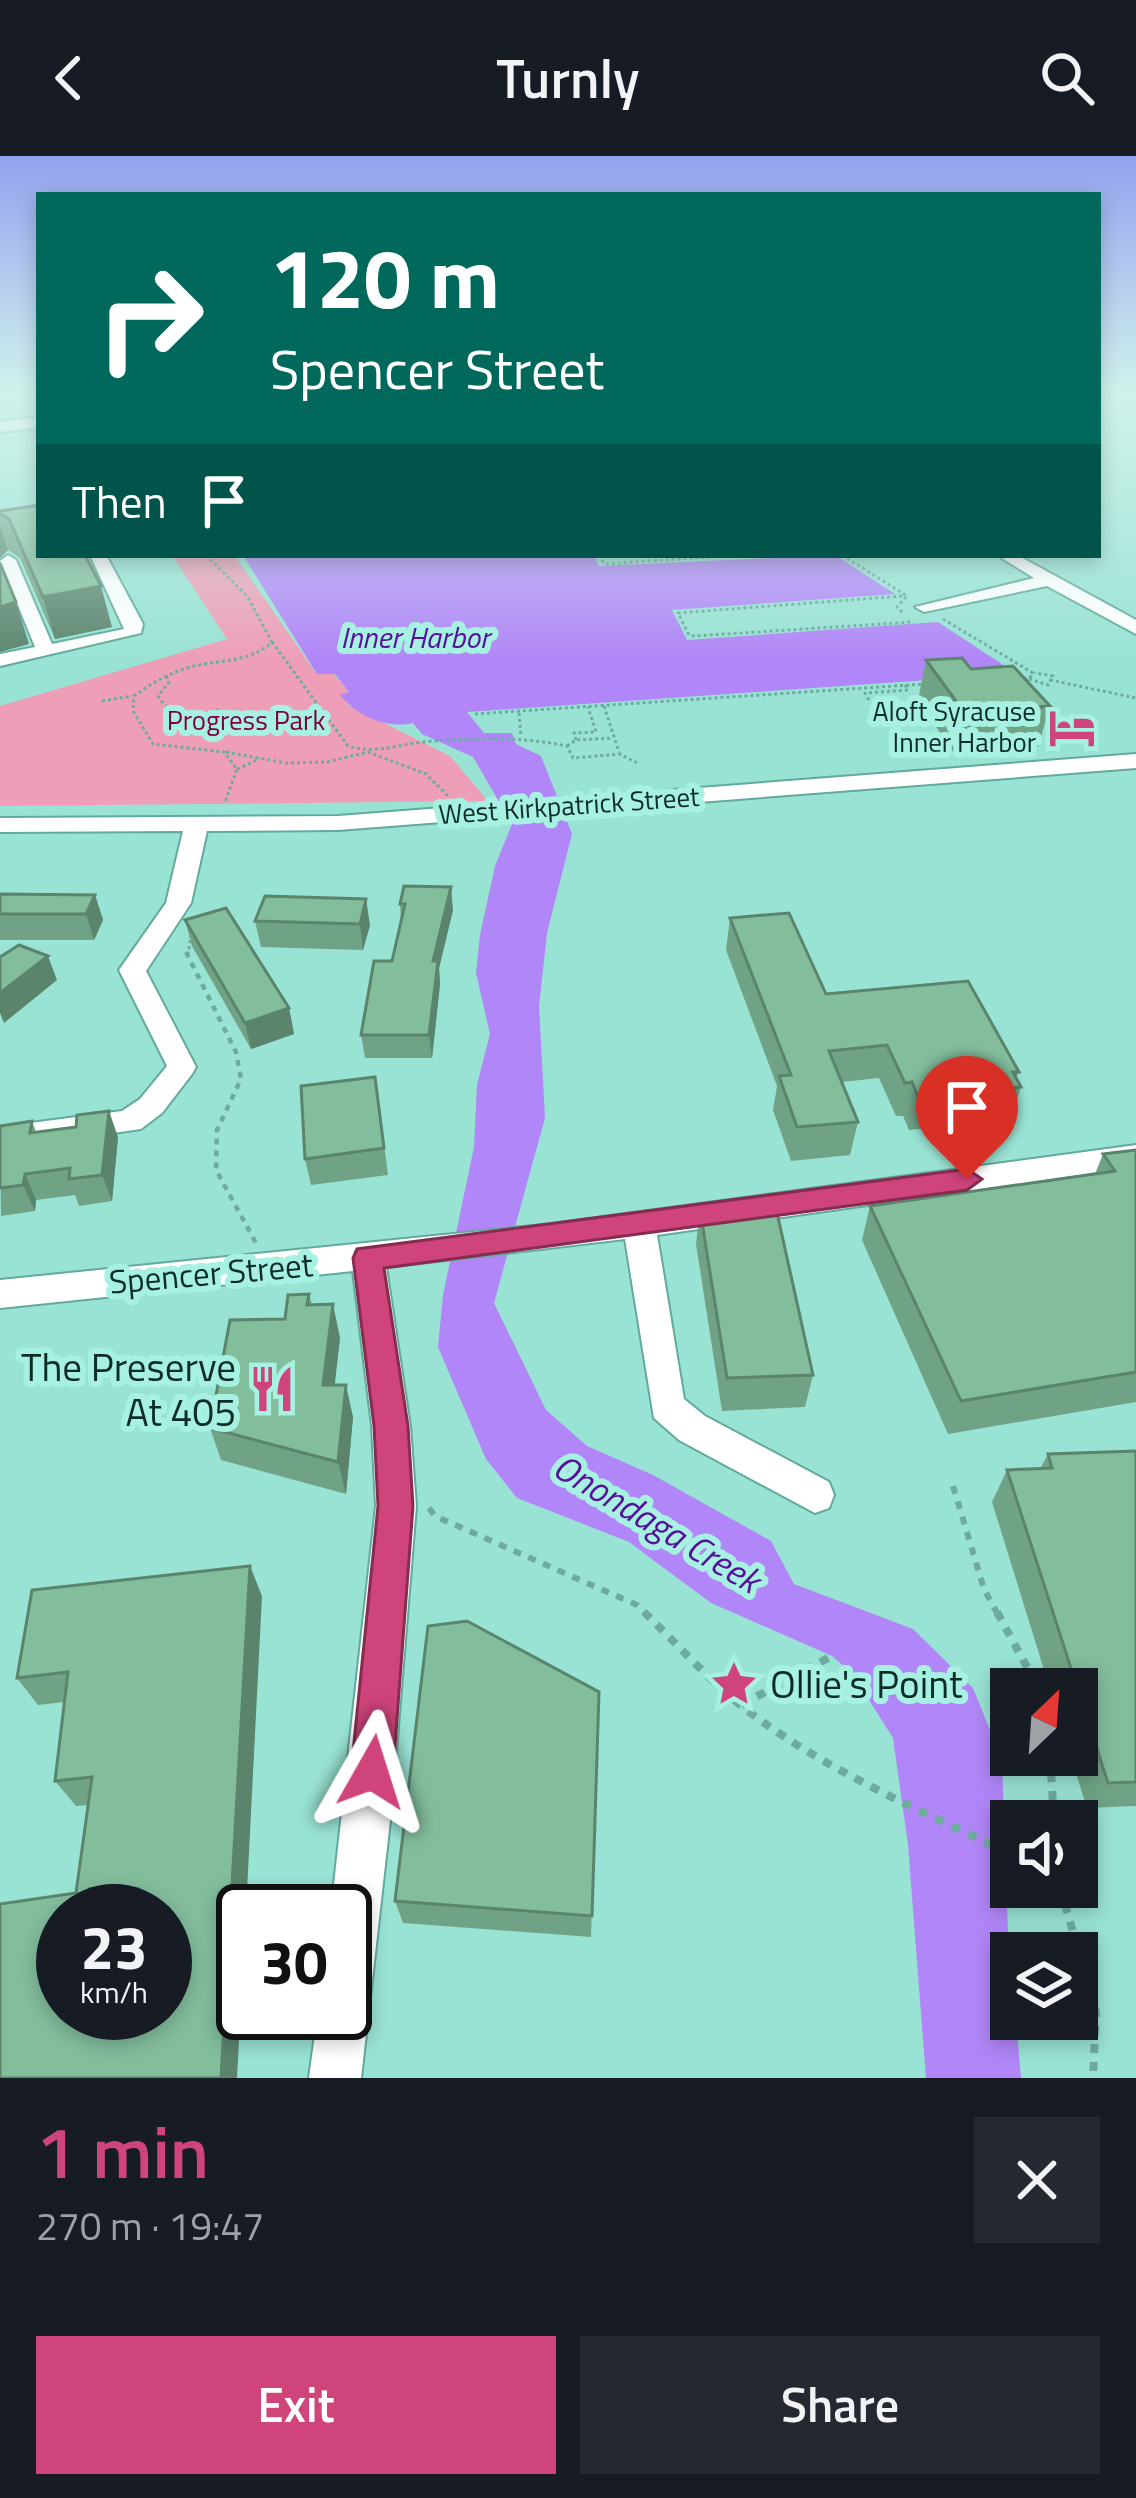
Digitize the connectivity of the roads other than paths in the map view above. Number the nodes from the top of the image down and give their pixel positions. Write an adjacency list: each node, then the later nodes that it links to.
1 (6, 547): 7 (street)
2 (100, 558): 7 (street)
3 (1010, 558): 4 (street)
4 (1050, 580): 5 (street); 6 (street)
5 (924, 612)
6 (1136, 628)
7 (46, 652): 8 (street)
8 (0, 660)
9 (1136, 761): 10 (street, West Kirkpatrick Street)
10 (207, 824): 11 (street, West Kirkpatrick Street); 12 (street)
11 (0, 825)
12 (0, 1138)
13 (1136, 1156): 14 (street, Spencer Street)
14 (639, 1225): 15 (street, Spencer Street); 17 (street)
15 (368, 1258): 16 (street, Spencer Street); 18 (street)
16 (0, 1294)
17 (815, 1495)
18 (359, 1884)
19 (340, 2040): 20 (street)
20 (335, 2078)

